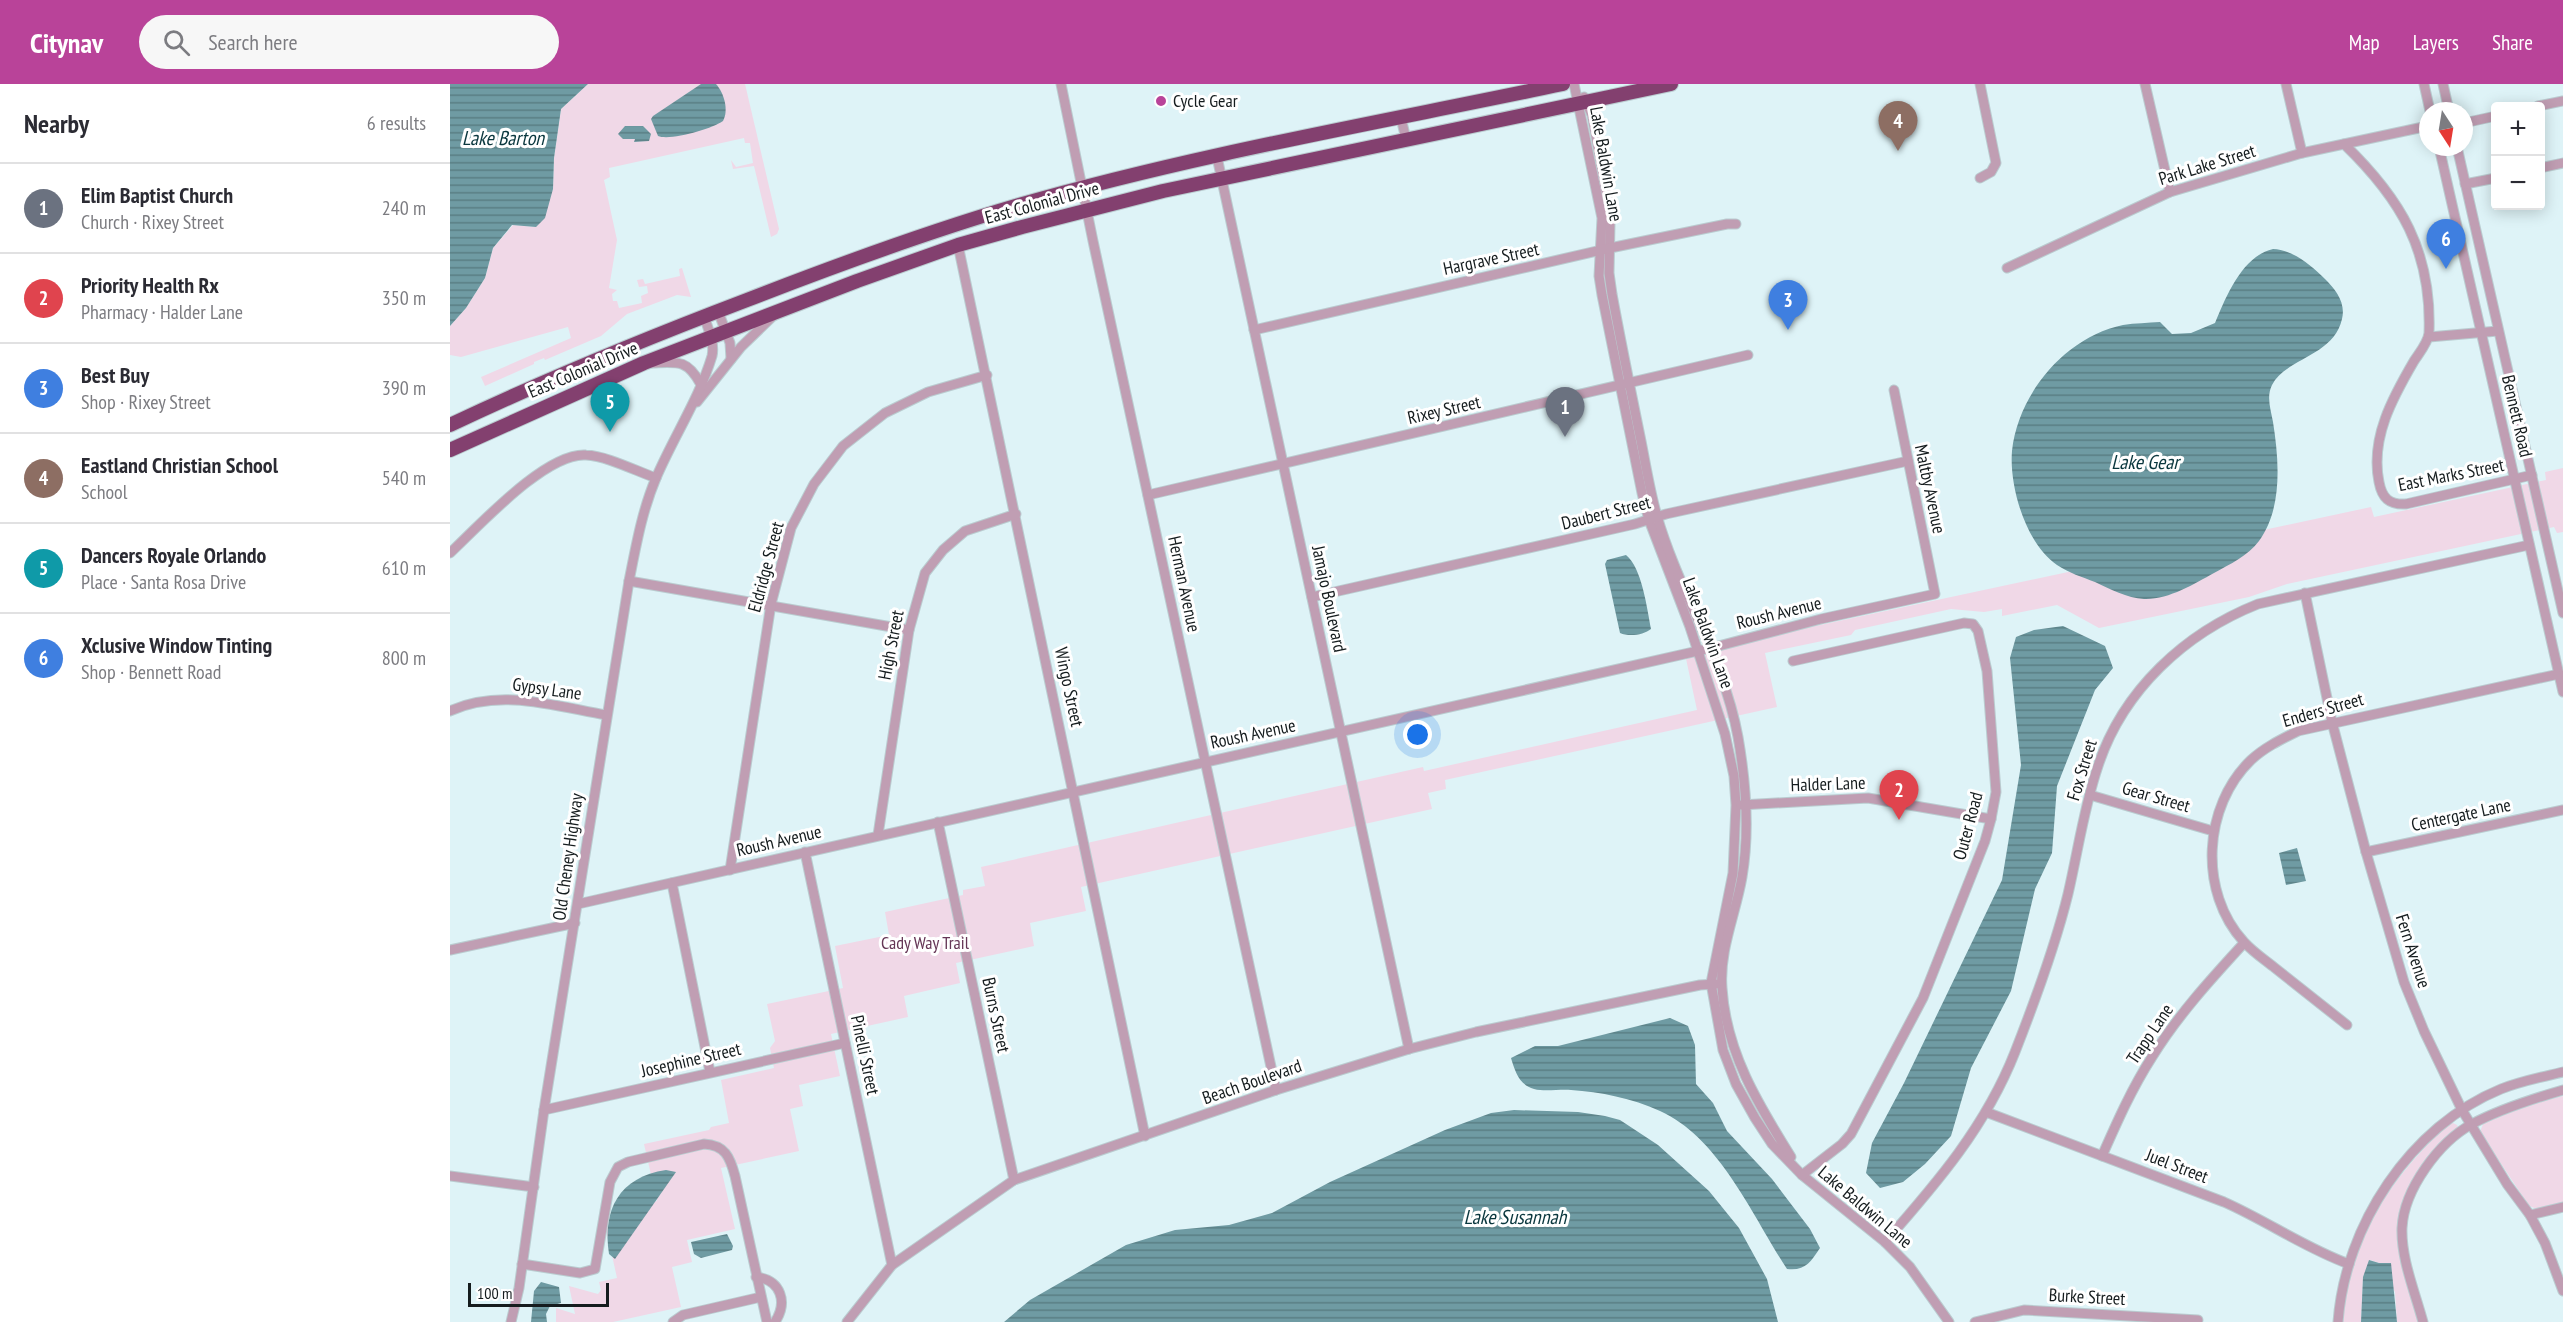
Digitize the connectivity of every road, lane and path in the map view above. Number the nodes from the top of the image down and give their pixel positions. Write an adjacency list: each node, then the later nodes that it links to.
1 (1061, 84): 31 (street, Herman Avenue)
2 (1563, 84): 16 (highway, East Colonial Drive)
3 (1574, 84): 11 (street, Lake Baldwin Lane)
4 (1671, 84): 11 (highway, East Colonial Drive)
5 (1980, 84): 28 (street)
6 (2145, 84): 32 (street)
7 (2286, 84): 21 (street)
8 (2424, 84): 12 (street)
9 (2443, 84): 13 (street)
10 (2563, 101): 14 (street)
11 (1583, 102): 19 (highway, East Colonial Drive); 36 (street, Lake Baldwin Lane)
12 (2428, 102)
13 (2447, 102)
14 (2545, 105)
15 (2491, 117): 17 (street)
16 (1401, 118): 19 (street); 24 (highway, East Colonial Drive)
17 (2473, 121)
18 (2419, 128): 20 (street, Park Lake Street)
19 (1406, 139): 27 (highway, East Colonial Drive)
20 (2344, 144): 21 (street, Park Lake Street); 45 (street)
21 (2302, 153): 32 (street, Park Lake Street)
22 (2441, 156): 44 (street, Bennett Road)
23 (2459, 156): 30 (street, Bennett Road)
24 (1217, 157): 27 (street, Jamajo Boulevard); 31 (highway, East Colonial Drive)
25 (2563, 163): 26 (street)
26 (2545, 167)
27 (1222, 178): 33 (highway, East Colonial Drive); 41 (street, Jamajo Boulevard)
28 (1980, 178)
29 (2491, 179): 30 (street)
30 (2465, 184): 42 (street, Bennett Road)
31 (1084, 188): 33 (street, Herman Avenue); 38 (highway, East Colonial Drive)
32 (2170, 192): 37 (street, Park Lake Street)
33 (1086, 209): 35 (highway, East Colonial Drive); 62 (street, Herman Avenue)
34 (1736, 224): 36 (street, Hargrave Street)
35 (958, 245): 39 (highway, East Colonial Drive); 50 (street, Wingo Street)
36 (1605, 250): 41 (street, Hargrave Street); 52 (street, Lake Baldwin Lane)
37 (2007, 268)
38 (718, 311): 40 (highway, East Colonial Drive); 43 (street)
39 (778, 311): 43 (highway, East Colonial Drive); 48 (street, Old Cheney Highway)
40 (704, 316): 46 (street, Old Cheney Highway); 55 (highway, East Colonial Drive)
41 (1254, 330): 58 (street, Jamajo Boulevard)
42 (2498, 331): 44 (street); 59 (street, Bennett Road)
43 (726, 332): 46 (highway, East Colonial Drive); 48 (street)
44 (2481, 334): 45 (street); 61 (street, Bennett Road)
45 (2429, 337): 61 (street, East Marks Street)
46 (711, 338): 49 (highway, East Colonial Drive); 51 (street, Old Cheney Highway)
47 (1748, 356): 52 (street, Rixey Street)
48 (731, 359): 54 (street, Old Cheney Highway)
49 (644, 363): 51 (street); 56 (highway, East Colonial Drive)
50 (987, 375): 63 (street, Wingo Street); 71 (street, Eldridge Street)
51 (700, 383): 54 (street, Old Cheney Highway)
52 (1624, 384): 58 (street, Rixey Street); 64 (street, Lake Baldwin Lane)
53 (1894, 390): 57 (street, Maltby Avenue)
54 (693, 406): 60 (street, Old Cheney Highway)
55 (450, 425)
56 (450, 450)
57 (1908, 461): 64 (street, Daubert Street); 69 (street, Maltby Avenue)
58 (1283, 463): 62 (street, Rixey Street); 70 (street, Jamajo Boulevard)
59 (2532, 475): 61 (street, East Marks Street); 72 (street, Bennett Road)
60 (656, 478): 66 (street); 67 (street, Old Cheney Highway)
61 (2514, 479): 65 (street, Bennett Road)
62 (1148, 495): 83 (street, Herman Avenue)
63 (1016, 514): 73 (street, High Street); 84 (street, Wingo Street)
64 (1653, 518): 70 (street, Daubert Street); 74 (street, Lake Baldwin Lane); 75 (street, Lake Baldwin Lane)
65 (2529, 545): 68 (street, Fox Street); 77 (street, Bennett Road)
66 (450, 553)
67 (629, 581): 71 (street); 80 (street, Old Cheney Highway)
68 (2305, 593): 81 (street, Fern Avenue); 85 (street, Fox Street)
69 (1935, 594): 74 (street, Roush Avenue)
70 (1312, 597): 82 (street, Jamajo Boulevard)
71 (771, 604): 73 (street); 94 (street, Eldridge Street)
72 (2563, 613)
73 (909, 630): 91 (street, High Street)
74 (1711, 648): 75 (street, Roush Avenue); 86 (street, Lake Baldwin Lane)
75 (1698, 651): 82 (street, Roush Avenue); 86 (street, Lake Baldwin Lane)
76 (1793, 661): 88 (street, Outer Road)
77 (2559, 674): 78 (street, Bennett Road); 81 (street, Enders Street)
78 (2563, 692)
79 (450, 711): 80 (street, Gypsy Lane)
80 (606, 715): 96 (street, Old Cheney Highway)
81 (2332, 722): 90 (street, Enders Street); 93 (street, Fern Avenue)
82 (1341, 732): 83 (street, Roush Avenue); 104 (street, Jamajo Boulevard)
83 (1205, 762): 84 (street, Roush Avenue); 107 (street, Herman Avenue)
84 (1074, 793): 89 (street, Roush Avenue); 113 (street, Wingo Street)
85 (2090, 795): 90 (street, Gear Street); 111 (street, Fox Street)
86 (1741, 805): 88 (street, Halder Lane); 100 (street, Lake Baldwin Lane); 101 (street, Lake Baldwin Lane)
87 (2563, 810): 93 (street, Centergate Lane)
88 (1991, 819): 115 (street, Outer Road)
89 (938, 822): 91 (street, Roush Avenue); 117 (street, Burns Street)
90 (2213, 831): 98 (street, Enders Street)
91 (878, 835): 92 (street, Roush Avenue)
92 (805, 852): 94 (street, Roush Avenue); 103 (street, Pinelli Street)
93 (2366, 852): 110 (street, Fern Avenue)
94 (730, 870): 95 (street, Roush Avenue)
95 (672, 884): 96 (street, Roush Avenue); 105 (street)
96 (578, 904): 97 (street, Old Cheney Highway)
97 (575, 923): 99 (street); 109 (street, Old Cheney Highway)
98 (2244, 943): 102 (street, Enders Street); 114 (street, Trapp Lane)
99 (450, 950)
100 (1711, 983): 101 (street, Beach Boulevard); 104 (street, Beach Boulevard); 115 (street, Lake Baldwin Lane)
101 (1722, 985): 115 (street, Lake Baldwin Lane)
102 (2347, 1025)
103 (845, 1043): 105 (street, Josephine Street); 124 (street, Pinelli Street)
104 (1409, 1049): 107 (street, Beach Boulevard)
105 (710, 1072): 109 (street, Josephine Street)
106 (2563, 1072): 110 (street)
107 (1276, 1090): 113 (street, Beach Boulevard)
108 (2563, 1090): 112 (street)
109 (543, 1110): 118 (street, Old Cheney Highway)
110 (2462, 1110): 112 (street, Fern Avenue); 123 (street)
111 (1986, 1112): 114 (street, Juel Street); 121 (street, Fox Street)
112 (2470, 1125): 120 (street, Fern Avenue); 137 (street)
113 (1145, 1136): 117 (street, Beach Boulevard)
114 (2102, 1155): 123 (street, Juel Street)
115 (1802, 1175): 121 (street, Lake Baldwin Lane)
116 (450, 1176): 118 (street)
117 (1014, 1180): 124 (street, Beach Boulevard)
118 (534, 1187): 122 (street, Old Cheney Highway)
119 (2563, 1207): 120 (street)
120 (2530, 1215): 126 (street, Fern Avenue)
121 (1886, 1242): 134 (street, Lake Baldwin Lane)
122 (522, 1264): 125 (street); 129 (street, Old Cheney Highway)
123 (2349, 1264): 136 (street)
124 (892, 1265): 133 (street, Beach Boulevard)
125 (756, 1277): 127 (street); 132 (street)
126 (2563, 1291)
127 (761, 1297): 130 (street); 131 (street)
128 (2198, 1320): 135 (street, Burke Street)
129 (511, 1322)
130 (673, 1322)
131 (767, 1322)
132 (775, 1322)
133 (847, 1322)
134 (1949, 1322)
135 (1975, 1322)
136 (2338, 1322)
137 (2423, 1322)

